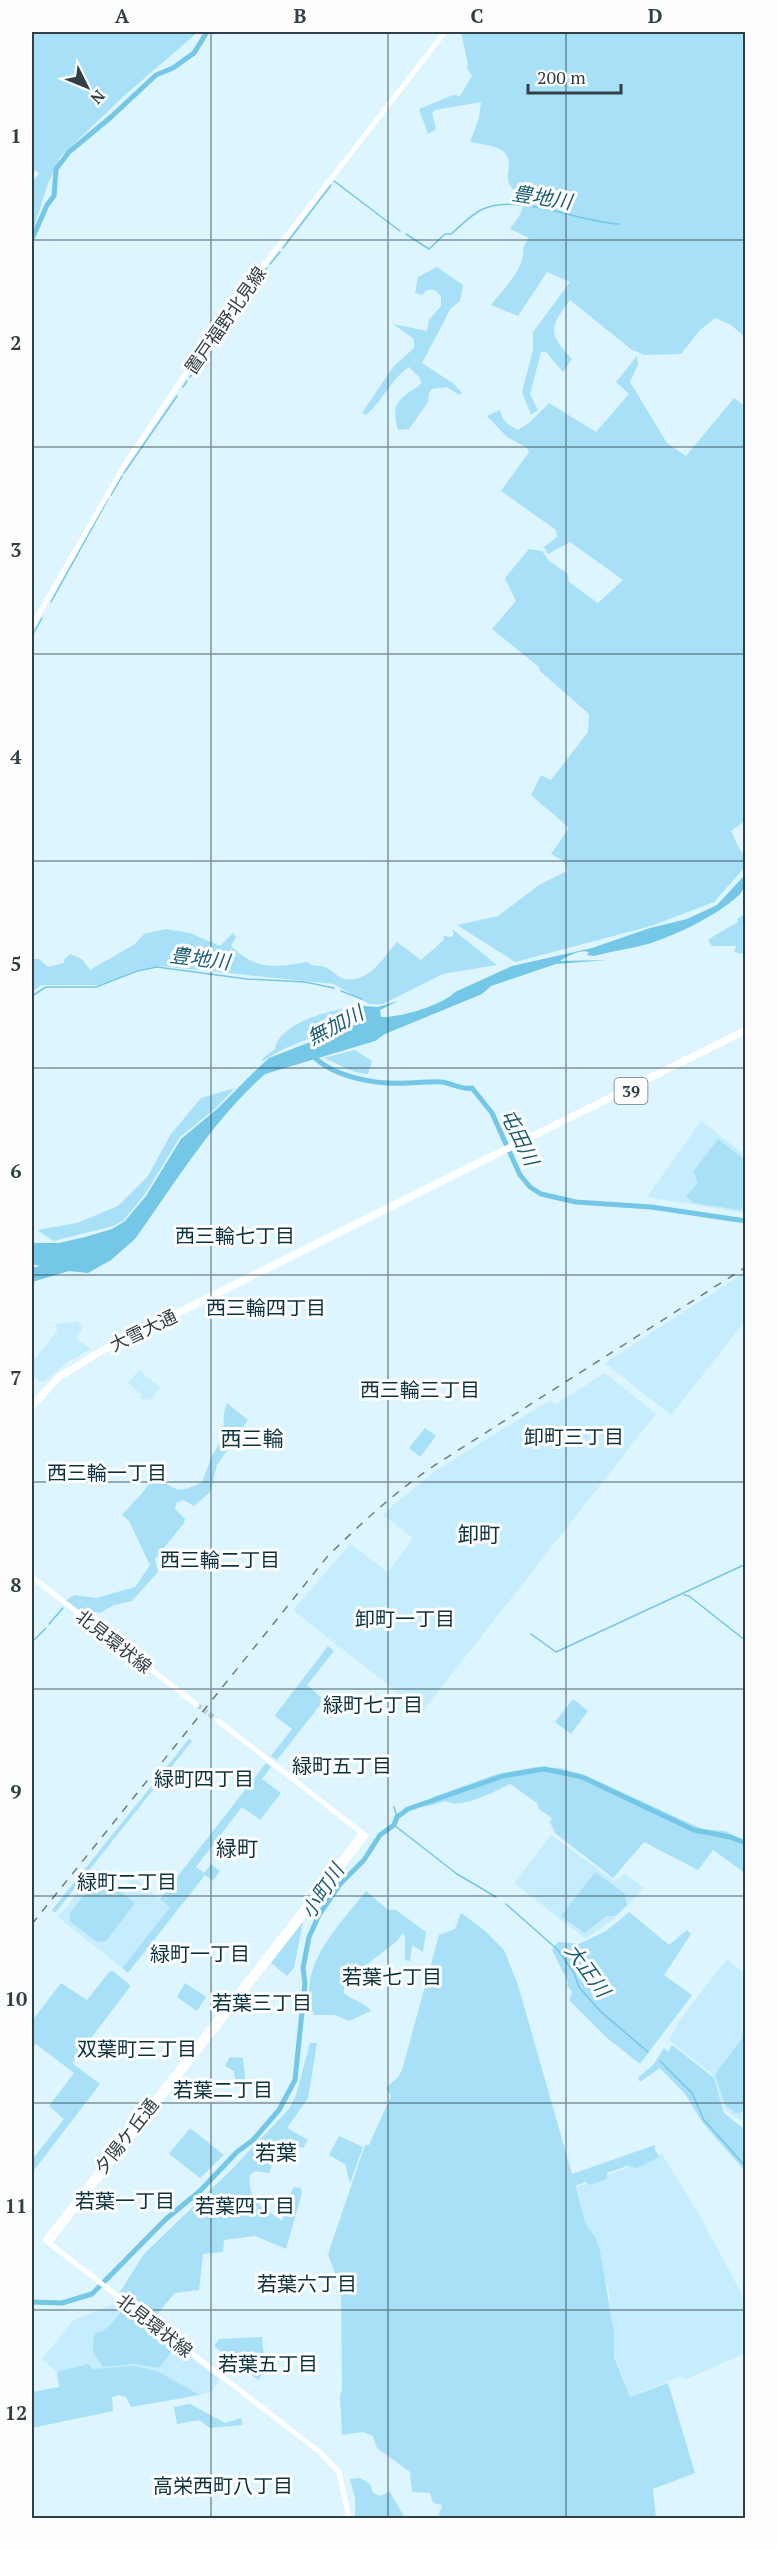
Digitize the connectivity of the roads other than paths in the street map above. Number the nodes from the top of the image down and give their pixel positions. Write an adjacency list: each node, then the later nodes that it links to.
1 (445, 32): 2 (main road, 置戸福野北見線)
2 (32, 626)
3 (746, 1032): 4 (highway, 大雪大通 / 39)
4 (32, 1406)
5 (32, 1577): 6 (main road, 北見環状線)
6 (197, 1705)
7 (217, 1720): 8 (main road, 夕陽ケ丘通)
8 (47, 2242): 9 (main road, 北見環状線)
9 (349, 2518)

